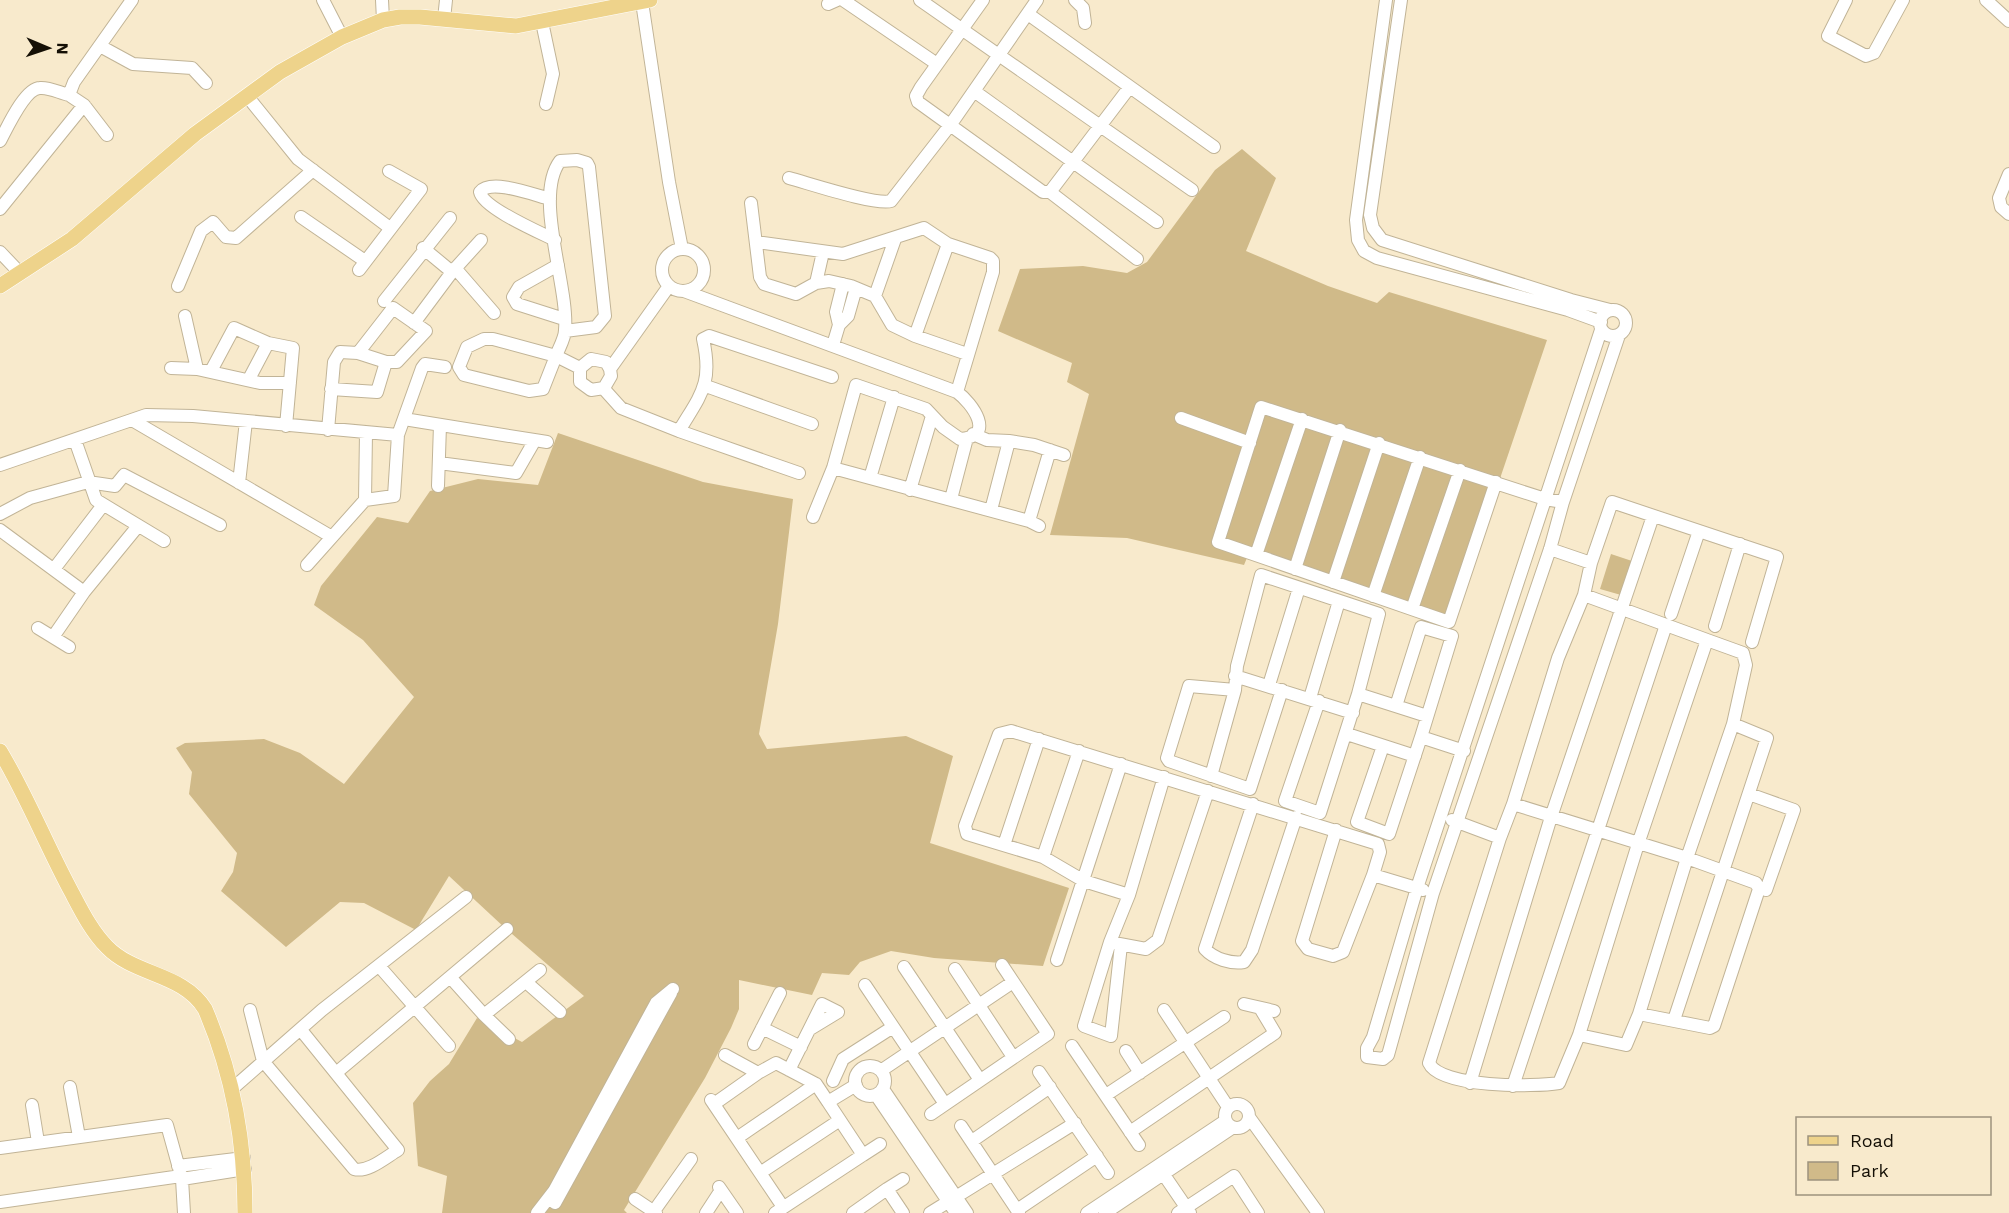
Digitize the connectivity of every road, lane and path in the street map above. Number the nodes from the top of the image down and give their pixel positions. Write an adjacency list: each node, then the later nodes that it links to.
1 (132, 0): 25 (street)
2 (323, 0): 24 (street)
3 (382, 0): 19 (street)
4 (446, 0): 18 (street)
5 (843, 0): 27 (street)
6 (920, 0): 23 (street)
7 (983, 0): 23 (street)
8 (1037, 0): 17 (street)
9 (1075, 0): 22 (street)
10 (1386, 0): 83 (street)
11 (1401, 0): 77 (street)
12 (1846, 0): 13 (street)
13 (1903, 0)
14 (1986, 0): 16 (street)
15 (646, 1): 21 (main road); 61 (street)
16 (2004, 11): 20 (street)
17 (1028, 14): 26 (street); 29 (street)
18 (444, 18): 19 (main road); 21 (main road)
19 (383, 20): 24 (main road)
20 (2009, 21)
21 (542, 22): 33 (street)
22 (1085, 23)
23 (962, 28): 26 (street); 27 (street)
24 (342, 37): 32 (main road)
25 (100, 46): 28 (street); 31 (street)
26 (998, 54): 30 (street); 36 (street)
27 (937, 64): 35 (street)
28 (206, 83)
29 (1129, 88): 36 (street); 39 (street)
30 (974, 91): 35 (street); 40 (street)
31 (69, 95): 34 (street); 38 (street)
32 (247, 96): 41 (street); 67 (main road)
33 (546, 104)
34 (84, 105): 37 (street); 49 (street)
35 (951, 124): 44 (street); 46 (street)
36 (1099, 125): 40 (street); 45 (street)
37 (106, 135)
38 (0, 141)
39 (1214, 147)
40 (1073, 164): 46 (street); 53 (street)
41 (313, 170): 54 (street); 71 (street)
42 (389, 171): 54 (street)
43 (2009, 174): 50 (street)
44 (789, 178)
45 (1192, 190)
46 (1050, 192): 64 (street)
47 (550, 199): 57 (street); 57 (street); 81 (street)
48 (751, 203): 58 (street)
49 (0, 209)
50 (2009, 214)
51 (301, 217): 54 (street)
52 (450, 218): 60 (street)
53 (1157, 222)
54 (390, 228)
55 (895, 238): 59 (street); 63 (street); 75 (street)
56 (481, 240): 66 (street)
57 (555, 240): 65 (street)
58 (757, 242): 63 (street); 68 (street)
59 (948, 244): 85 (street); 89 (street)
60 (423, 248): 66 (street); 76 (street)
61 (682, 249): 72 (street); 74 (street)
62 (0, 252): 67 (street)
63 (823, 252): 68 (street)
64 (1137, 259)
65 (558, 265): 81 (street); 81 (street)
66 (453, 270): 78 (street); 80 (street)
67 (20, 273): 70 (main road)
68 (816, 283): 69 (street)
69 (843, 284): 73 (street); 82 (street)
70 (0, 286)
71 (178, 286)
72 (669, 286): 74 (street); 96 (street)
73 (856, 288): 75 (street); 82 (street)
74 (684, 291): 87 (street)
75 (875, 296): 85 (street)
76 (385, 302): 80 (street); 88 (street)
77 (1610, 310): 83 (street); 84 (street)
78 (494, 313)
79 (185, 316): 95 (street)
80 (414, 323): 91 (street)
81 (565, 325): 90 (street)
82 (839, 325): 87 (street)
83 (1601, 326): 84 (street); 142 (street)
84 (1619, 335): 144 (street)
85 (915, 336): 89 (street)
86 (268, 343): 97 (street); 99 (street); 100 (street)
87 (833, 345): 104 (street)
88 (358, 353): 91 (street); 103 (street)
89 (967, 354): 104 (street)
90 (556, 356): 90 (street); 94 (street)
91 (386, 362): 103 (street)
92 (171, 368): 95 (street)
93 (445, 368): 108 (street)
94 (580, 368): 96 (street); 102 (street)
95 (198, 369): 97 (street)
96 (610, 369): 102 (street)
97 (211, 371): 99 (street)
98 (832, 378): 101 (street)
99 (249, 379): 100 (street)
100 (290, 383): 114 (street)
101 (705, 387): 112 (street); 117 (street)
102 (603, 388): 117 (street)
103 (331, 389): 115 (street)
104 (957, 392): 120 (street)
105 (894, 397): 106 (street); 131 (street); 134 (street)
106 (932, 416): 120 (street); 140 (street)
107 (1181, 418): 124 (street)
108 (404, 419): 113 (street); 119 (street)
109 (1302, 419): 116 (street); 124 (street); 159 (street)
110 (132, 420): 111 (street); 121 (street); 137 (street)
111 (246, 421): 114 (street); 137 (street)
112 (812, 424)
113 (440, 425): 130 (street); 130 (street)
114 (286, 426): 115 (street)
115 (328, 430): 118 (street)
116 (1340, 430): 123 (street); 163 (street)
117 (679, 431): 133 (street)
118 (366, 433): 119 (street); 143 (street)
119 (398, 435): 143 (street)
120 (970, 436): 122 (street); 141 (street)
121 (75, 440): 129 (street); 135 (street)
122 (1009, 441): 125 (street); 146 (street)
123 (1379, 442): 128 (street); 164 (street)
124 (1250, 443): 159 (street)
125 (1050, 450): 127 (street); 146 (street)
126 (0, 453): 129 (street)
127 (1064, 455)
128 (1420, 456): 132 (street); 168 (street)
129 (5, 463)
130 (440, 463): 139 (street)
131 (833, 468): 134 (street); 149 (street)
132 (1460, 470): 136 (street); 170 (street)
133 (799, 473)
134 (870, 478): 140 (street)
135 (88, 482): 138 (street); 145 (street); 147 (street)
136 (1496, 482): 142 (street); 170 (street)
137 (239, 483): 154 (street)
138 (115, 486): 145 (street); 150 (street)
139 (438, 486)
140 (910, 490): 141 (street)
141 (951, 499): 146 (street)
142 (1545, 499): 144 (street); 157 (street)
143 (365, 500): 154 (street)
144 (1563, 502): 158 (street)
145 (104, 506): 151 (street); 162 (street)
146 (991, 510)
147 (3, 513): 153 (street)
148 (1653, 516): 152 (street); 160 (street); 171 (street)
149 (813, 517)
150 (220, 525)
151 (138, 526): 155 (street); 166 (street)
152 (1699, 531): 156 (street); 172 (street)
153 (4, 533): 162 (street)
154 (332, 537): 161 (street)
155 (164, 541)
156 (1740, 544): 173 (street); 177 (street)
157 (1529, 553): 158 (street); 194 (street)
158 (1548, 553): 160 (street); 206 (street)
159 (1256, 555): 163 (street)
160 (1591, 563): 167 (street)
161 (307, 565)
162 (54, 569): 166 (street)
163 (1295, 569): 164 (street)
164 (1333, 582): 168 (street)
165 (1299, 588): 169 (street); 179 (street); 180 (street)
166 (84, 592): 175 (street)
167 (1584, 595): 171 (street); 202 (street)
168 (1373, 596): 170 (street)
169 (1339, 601): 182 (street); 183 (street)
170 (1413, 609)
171 (1622, 609): 172 (street); 204 (street)
172 (1668, 620): 176 (street); 208 (street)
173 (1715, 626)
174 (38, 628): 175 (street)
175 (53, 637): 178 (street)
176 (1707, 640): 187 (street); 210 (street)
177 (1752, 642)
178 (69, 648)
179 (1235, 676): 180 (street); 181 (street)
180 (1276, 688): 183 (street); 197 (street)
181 (1235, 690): 197 (street); 197 (street)
182 (1358, 694): 184 (street); 185 (street)
183 (1314, 700): 185 (street); 188 (street)
184 (1396, 706): 186 (street); 186 (street)
185 (1353, 713): 188 (street)
186 (1427, 716): 189 (street)
187 (1733, 724): 200 (street); 213 (street)
188 (1347, 734): 191 (street)
189 (1421, 737): 194 (street); 195 (street)
190 (1039, 739): 193 (street); 211 (street); 211 (street)
191 (1383, 746): 195 (street); 195 (street)
192 (0, 751): 281 (main road)
193 (1079, 751): 196 (street); 212 (street)
194 (1464, 751): 203 (street)
195 (1415, 756)
196 (1121, 764): 198 (street); 216 (street)
197 (1212, 776)
198 (1164, 777): 199 (street); 220 (street)
199 (1208, 791): 201 (street); 223 (street)
200 (1749, 794): 214 (street); 217 (street)
201 (1253, 804): 205 (street); 205 (street)
202 (1513, 804): 204 (street); 209 (street)
203 (1442, 817): 206 (street); 218 (street)
204 (1551, 817): 208 (street); 275 (street)
205 (1296, 818): 207 (street)
206 (1458, 822): 209 (street); 219 (street)
207 (1336, 830): 215 (street); 215 (street)
208 (1597, 831): 210 (street); 278 (street)
209 (1500, 838): 275 (street)
210 (1638, 844): 213 (street); 252 (street)
211 (1004, 845): 212 (street)
212 (1043, 857): 216 (street)
213 (1687, 858): 214 (street); 243 (street)
214 (1723, 870): 217 (street); 246 (street)
215 (1373, 875): 218 (street)
216 (1084, 881): 220 (street); 224 (street)
217 (1758, 887): 246 (street)
218 (1417, 888): 219 (street); 219 (street)
219 (1433, 893)
220 (1129, 895): 223 (street)
221 (466, 897): 226 (street)
222 (507, 929): 230 (street)
223 (1115, 943): 223 (street)
224 (1057, 960)
225 (1002, 965): 232 (street)
226 (379, 966): 237 (street); 251 (street)
227 (904, 967): 249 (street)
228 (955, 969): 236 (street)
229 (540, 970): 231 (street)
230 (451, 978): 237 (street); 244 (street)
231 (526, 982): 242 (street); 244 (street)
232 (1013, 982): 236 (street); 262 (street)
233 (865, 985): 247 (street)
234 (780, 993): 248 (street)
235 (1244, 1004): 238 (street)
236 (979, 1005): 249 (street); 262 (street)
237 (414, 1007): 256 (street); 268 (street)
238 (1260, 1008): 241 (street); 271 (street)
239 (250, 1010): 263 (street)
240 (1164, 1010): 254 (street)
241 (1274, 1011)
242 (560, 1012)
243 (1639, 1014): 246 (street); 252 (street)
244 (484, 1015): 253 (street)
245 (1224, 1017): 254 (street)
246 (1674, 1020)
247 (893, 1027): 260 (street); 274 (street)
248 (762, 1028): 255 (street); 258 (street)
249 (945, 1028): 260 (street); 272 (street)
250 (810, 1029): 258 (street)
251 (301, 1030): 263 (street); 268 (street)
252 (1579, 1035): 278 (street)
253 (509, 1040)
254 (1186, 1042): 270 (street); 271 (street)
255 (754, 1044)
256 (449, 1046)
257 (1072, 1046): 283 (street)
258 (801, 1047): 265 (street)
259 (1126, 1051): 270 (street)
260 (909, 1052): 266 (street); 285 (street)
261 (724, 1055): 264 (street)
262 (1013, 1057): 272 (street)
263 (263, 1060): 268 (street); 281 (street)
264 (738, 1063): 269 (street); 273 (street)
265 (789, 1070): 269 (street); 276 (street)
266 (882, 1070): 277 (street); 282 (street)
267 (1040, 1072): 280 (street)
268 (336, 1073)
269 (758, 1073): 273 (street)
270 (1140, 1073): 283 (street)
271 (1209, 1077): 287 (street); 294 (street)
272 (980, 1080): 285 (street)
273 (748, 1081): 296 (street)
274 (833, 1081)
275 (1470, 1083): 278 (street)
276 (816, 1084): 284 (street); 296 (street)
277 (856, 1085): 282 (street); 284 (street)
278 (1513, 1086)
279 (70, 1087): 295 (street)
280 (1050, 1087): 291 (street); 297 (street)
281 (232, 1089): 305 (main road)
282 (880, 1092): 313 (street)
283 (1106, 1095): 294 (street)
284 (828, 1102): 289 (street)
285 (945, 1104): 288 (street)
286 (32, 1105): 298 (street)
287 (1228, 1107): 290 (street); 292 (street)
288 (931, 1114)
289 (840, 1120): 302 (street); 307 (street)
290 (1248, 1121): 292 (street); 334 (street); 335 (street)
291 (1075, 1123): 303 (street); 310 (street)
292 (1229, 1124): 306 (street)
293 (961, 1126): 297 (street)
294 (1130, 1132): 300 (street)
295 (79, 1137): 298 (street); 309 (street)
296 (737, 1138): 307 (street)
297 (972, 1141): 310 (street)
298 (38, 1142): 301 (street)
299 (880, 1144): 302 (street)
300 (1139, 1145)
301 (0, 1148)
302 (863, 1155): 316 (street)
303 (1097, 1156): 308 (street); 319 (street)
304 (692, 1159): 318 (street)
305 (245, 1163): 309 (street); 321 (main road)
306 (1161, 1170): 317 (street); 331 (street); 332 (street)
307 (760, 1173): 316 (street)
308 (1108, 1173)
309 (180, 1174): 315 (street); 320 (street)
310 (994, 1175): 313 (street); 319 (street)
311 (903, 1179): 312 (street)
312 (887, 1189): 326 (street); 327 (street)
313 (953, 1199): 328 (street); 329 (street); 330 (street)
314 (635, 1200): 318 (street)
315 (0, 1202)
316 (779, 1210)
317 (1184, 1211): 333 (street)
318 (655, 1212)
319 (1018, 1212)
320 (184, 1213)
321 (245, 1213)
322 (537, 1213): 323 (street)
323 (547, 1213)
324 (706, 1213): 325 (street)
325 (737, 1213)
326 (853, 1213)
327 (903, 1213)
328 (930, 1213)
329 (956, 1213)
330 (967, 1213)
331 (1087, 1213)
332 (1105, 1213)
333 (1257, 1213)
334 (1311, 1213)
335 (1318, 1213)

